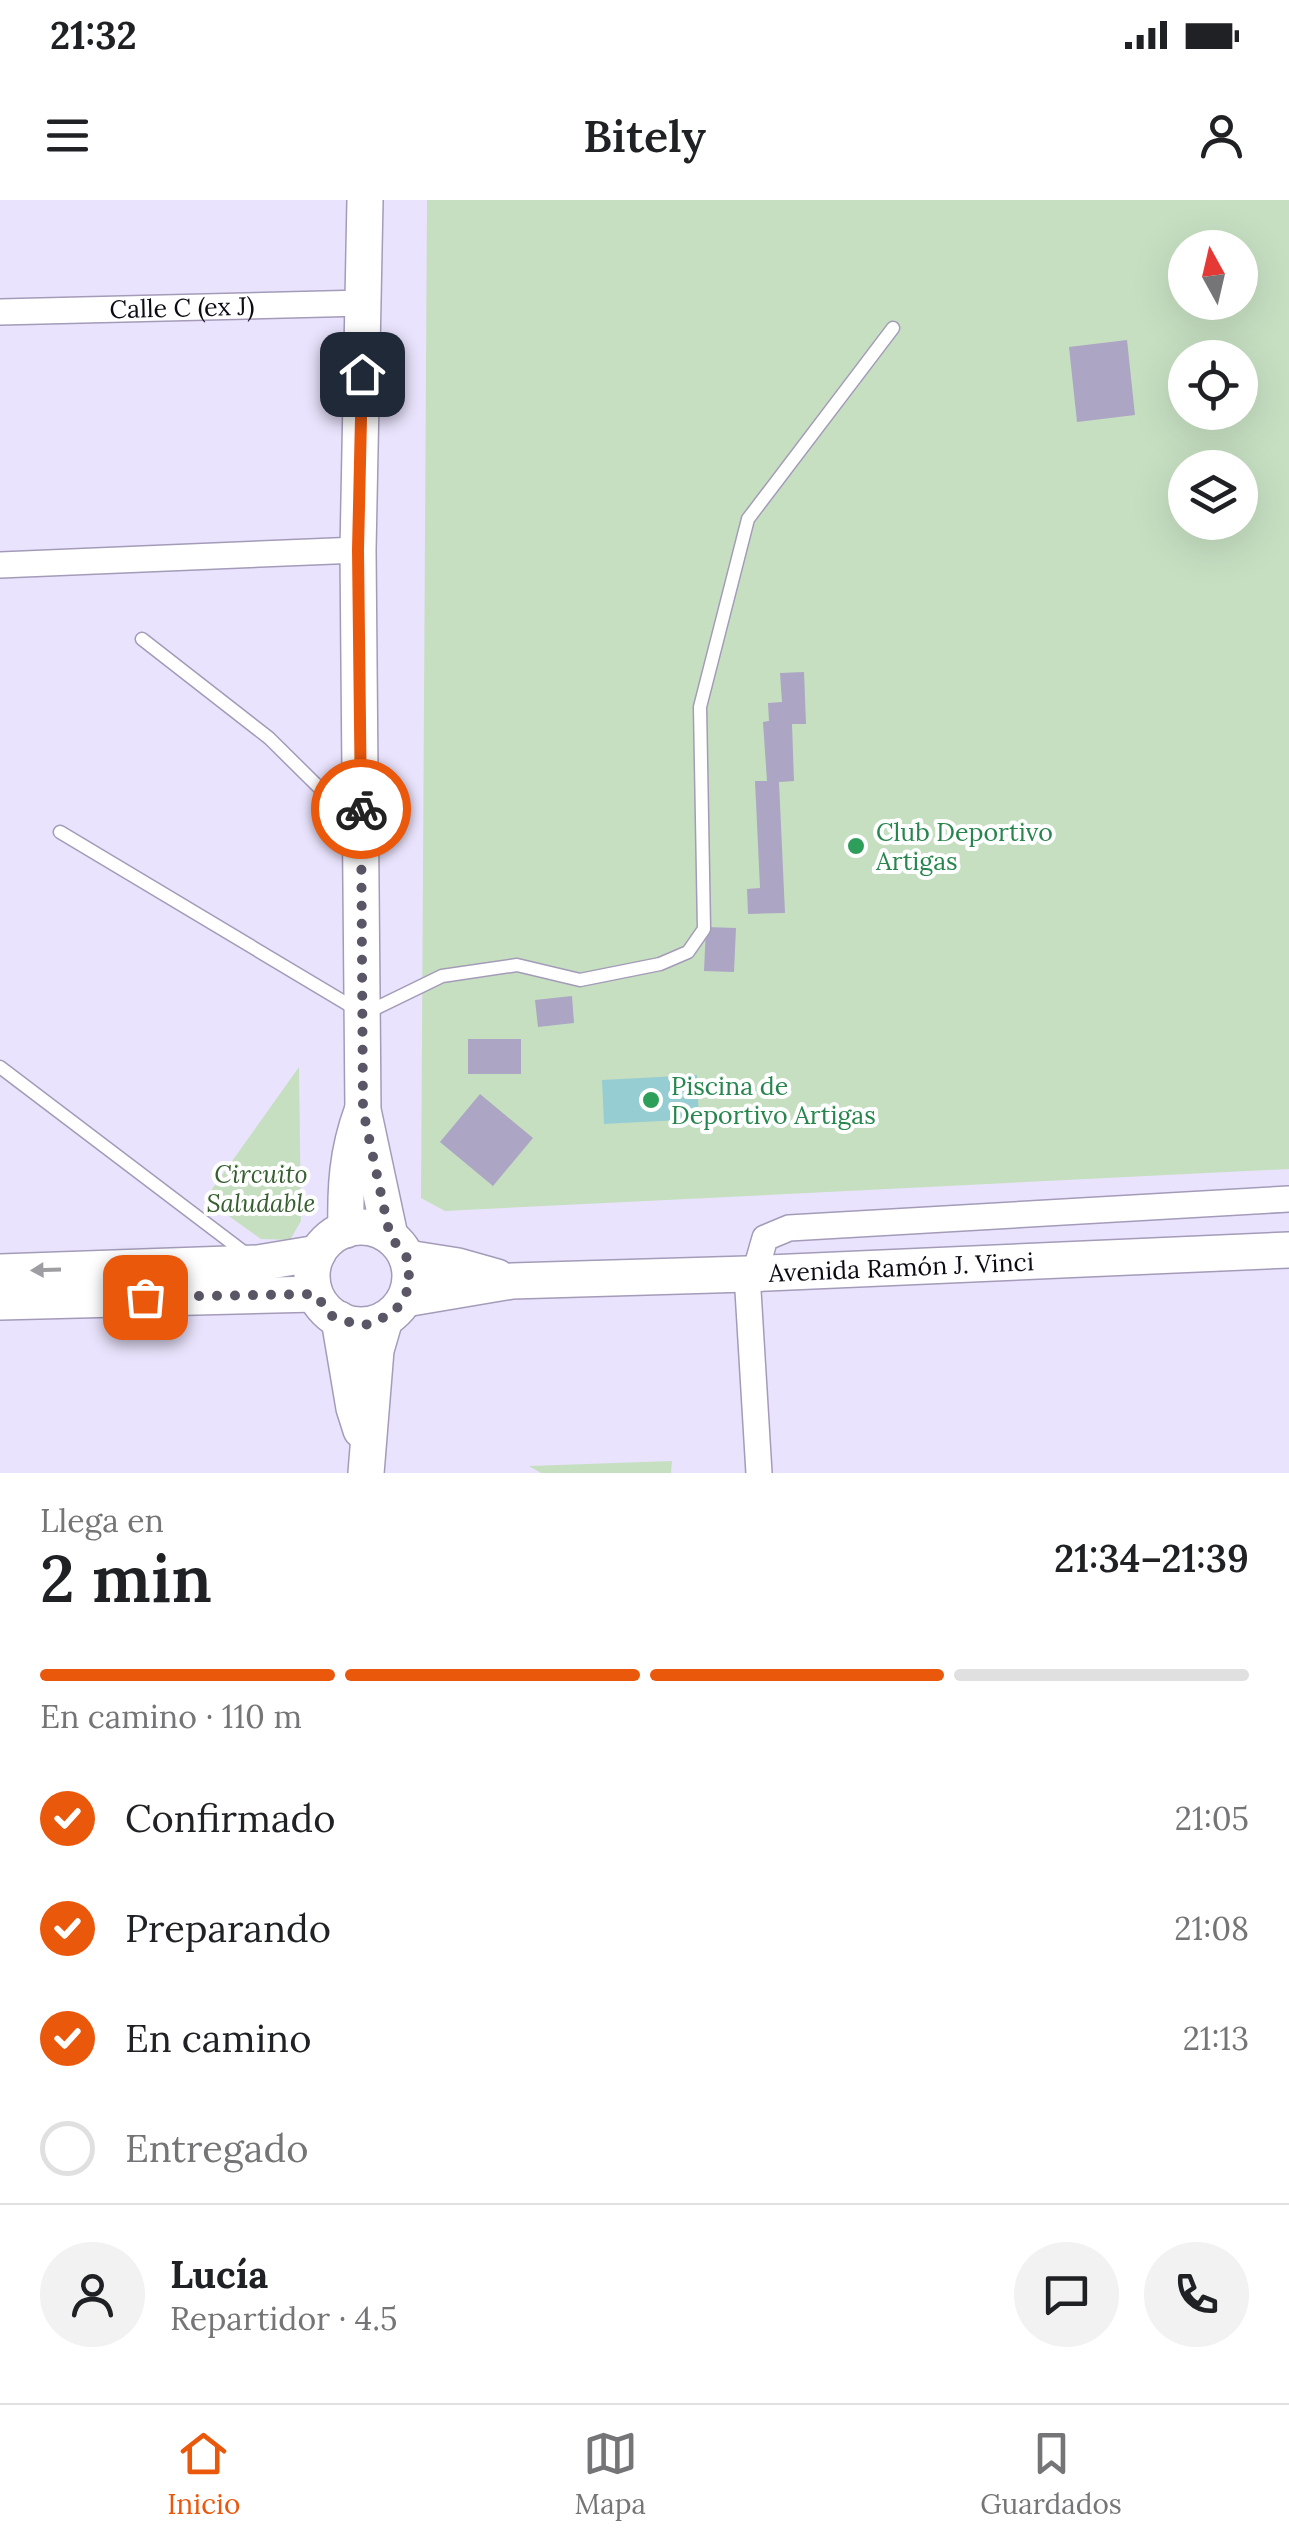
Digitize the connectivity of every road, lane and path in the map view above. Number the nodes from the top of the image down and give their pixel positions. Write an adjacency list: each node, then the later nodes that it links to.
1 (365, 200): 2 (street)
2 (364, 303): 3 (street, Calle C (ex J)); 5 (street)
3 (0, 312)
4 (894, 328): 10 (lane)
5 (358, 550): 6 (street); 8 (street)
6 (0, 565)
7 (142, 639): 8 (lane)
8 (361, 830): 10 (street)
9 (60, 832): 10 (lane)
10 (364, 1014): 12 (street)
11 (0, 1067): 18 (lane)
12 (363, 1110): 14 (street); 15 (street)
13 (1289, 1199): 20 (street)
14 (346, 1230): 15 (street); 17 (street)
15 (398, 1247): 21 (street, Avenida Ramón J. Vinci); 24 (street)
16 (1289, 1250): 20 (street, Avenida Ramón J. Vinci)
17 (318, 1253): 18 (street); 23 (street)
18 (258, 1263): 19 (street, one-way to 19)
19 (0, 1272)
20 (751, 1274): 21 (street, Avenida Ramón J. Vinci); 26 (street)
21 (512, 1281): 24 (street, Avenida Ramón J. Vinci)
22 (0, 1302): 23 (street)
23 (327, 1306): 24 (street); 25 (street)
24 (395, 1309): 25 (street)
25 (366, 1459)
26 (759, 1473)

